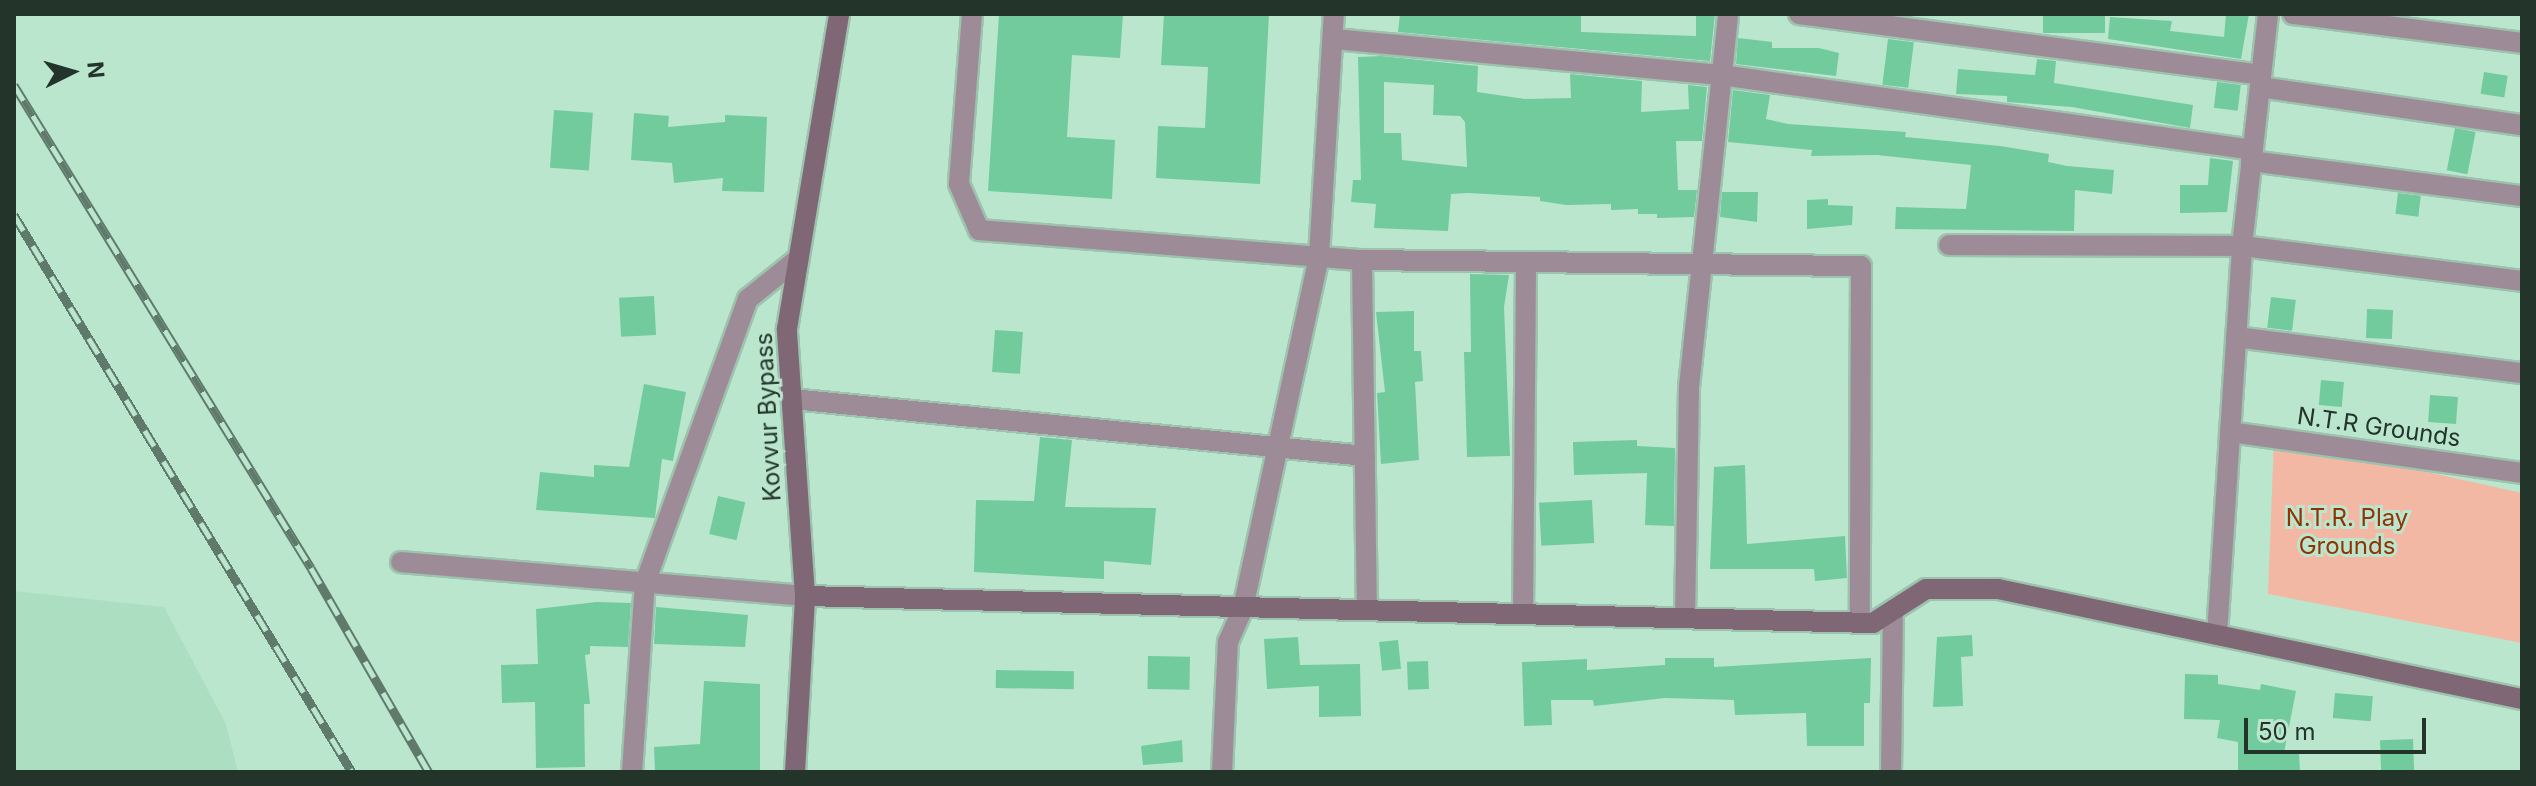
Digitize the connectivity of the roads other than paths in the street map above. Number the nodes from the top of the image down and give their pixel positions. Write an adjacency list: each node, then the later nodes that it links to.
1 (839, 14): 18 (street, Kovvur Bypass)
2 (972, 14): 17 (street)
3 (1334, 14): 8 (street)
4 (1728, 14): 10 (street)
5 (1799, 14): 11 (street)
6 (2268, 14): 11 (street)
7 (2293, 14): 9 (street)
8 (1333, 39): 10 (street); 17 (street)
9 (2522, 43)
10 (1721, 75): 13 (street); 21 (street)
11 (2260, 81): 12 (street); 13 (street)
12 (2522, 125)
13 (2252, 156): 14 (street); 16 (street)
14 (2522, 196)
15 (1949, 245): 16 (street)
16 (2242, 246): 22 (street); 23 (street)
17 (1319, 256): 19 (street); 27 (street)
18 (799, 258): 25 (street, Kovvur Bypass); 31 (street)
19 (1362, 260): 20 (street); 28 (street)
20 (1526, 264): 21 (street); 36 (street)
21 (1701, 267): 37 (street); 38 (street)
22 (2522, 281)
23 (2236, 337): 24 (street); 26 (street)
24 (2522, 373)
25 (792, 399): 27 (street); 32 (street, Kovvur Bypass)
26 (2230, 432): 29 (street, N.T.R Grounds); 39 (street)
27 (1278, 447): 28 (street); 33 (street)
28 (1365, 456): 34 (street)
29 (2522, 473)
30 (401, 562): 31 (street)
31 (645, 583): 32 (street); 41 (street)
32 (805, 596): 33 (street); 42 (street, Kovvur Bypass)
33 (1243, 608): 34 (street); 43 (street)
34 (1367, 610): 36 (street)
35 (1893, 610): 38 (street); 39 (street); 44 (street)
36 (1523, 614): 37 (street)
37 (1685, 618): 38 (street)
38 (1860, 623)
39 (2217, 635): 40 (street)
40 (2522, 699)
41 (632, 772)
42 (795, 772)
43 (1222, 772)
44 (1891, 772)

